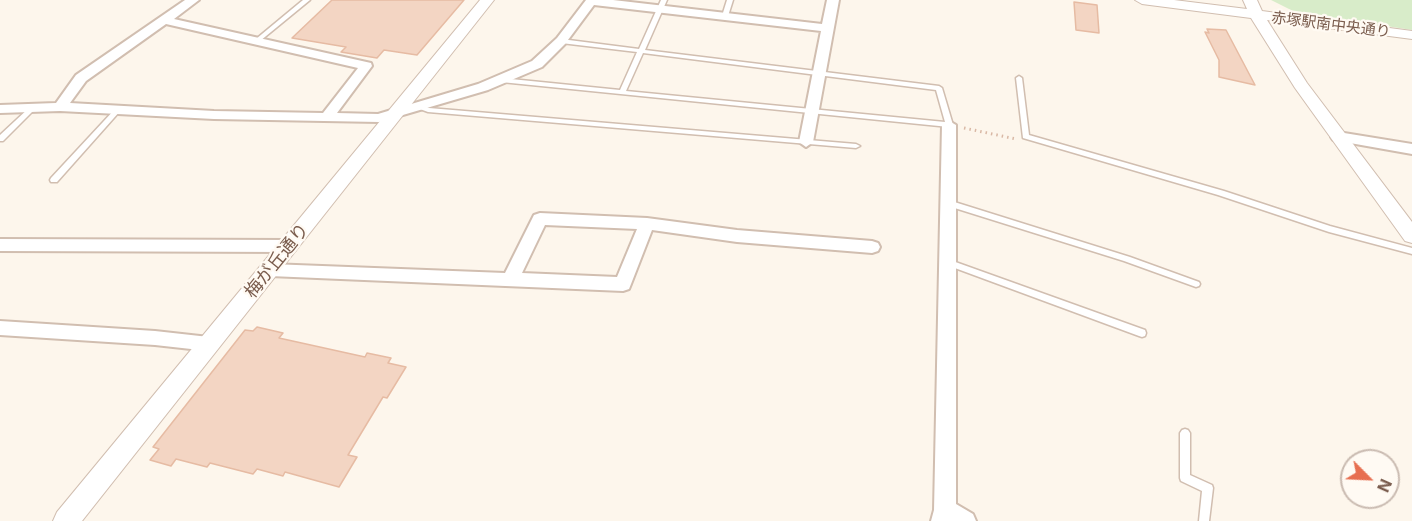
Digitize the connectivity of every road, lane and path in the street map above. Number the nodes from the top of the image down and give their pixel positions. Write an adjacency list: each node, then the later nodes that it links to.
1 (193, 0): 12 (street)
2 (307, 0): 15 (lane)
3 (487, 0): 28 (street, 梅が丘通り)
4 (730, 0): 11 (lane)
5 (833, 0): 13 (street)
6 (1142, 0): 8 (street, 赤塚駅南中央通り)
7 (591, 1): 9 (street); 16 (street)
8 (1165, 2): 10 (street, 赤塚駅南中央通り)
9 (662, 5): 11 (street); 17 (lane)
10 (1253, 7): 14 (street, 赤塚駅南中央通り); 32 (street)
11 (725, 16): 13 (street)
12 (164, 20): 15 (street); 22 (street)
13 (827, 28): 18 (street)
14 (1412, 35)
15 (258, 40): 29 (street)
16 (561, 41): 17 (lane); 20 (street)
17 (641, 50): 18 (lane); 21 (lane)
18 (819, 73): 27 (street); 30 (lane)
19 (1018, 78): 31 (lane)
20 (501, 80): 21 (lane); 23 (street)
21 (622, 93): 27 (lane)
22 (60, 107): 25 (street); 26 (street)
23 (422, 107): 28 (street); 34 (lane)
24 (0, 109): 25 (street)
25 (32, 109): 33 (lane)
26 (118, 110): 29 (street); 37 (lane)
27 (811, 112): 30 (lane); 34 (street)
28 (394, 115): 29 (street); 42 (street, 梅が丘通り)
29 (327, 117)
30 (949, 125): 31 (path); 38 (street)
31 (1026, 136): 44 (lane)
32 (1338, 138): 36 (street); 40 (street)
33 (0, 139)
34 (806, 142): 35 (lane)
35 (856, 146)
36 (1412, 149)
37 (54, 180)
38 (948, 203): 45 (street); 48 (lane)
39 (646, 224): 43 (street); 47 (street); 47 (street)
40 (1412, 236)
41 (0, 245): 42 (street)
42 (289, 246): 46 (street, 梅が丘通り)
43 (872, 247)
44 (1412, 250)
45 (947, 262): 50 (lane); 53 (street)
46 (270, 270): 47 (street); 51 (street, 梅が丘通り)
47 (510, 280)
48 (1196, 284)
49 (0, 328): 51 (street)
50 (1143, 333)
51 (209, 344): 54 (street, 梅が丘通り)
52 (1185, 433): 56 (lane)
53 (943, 516): 55 (street)
54 (66, 521)
55 (965, 521)
56 (1204, 521)

